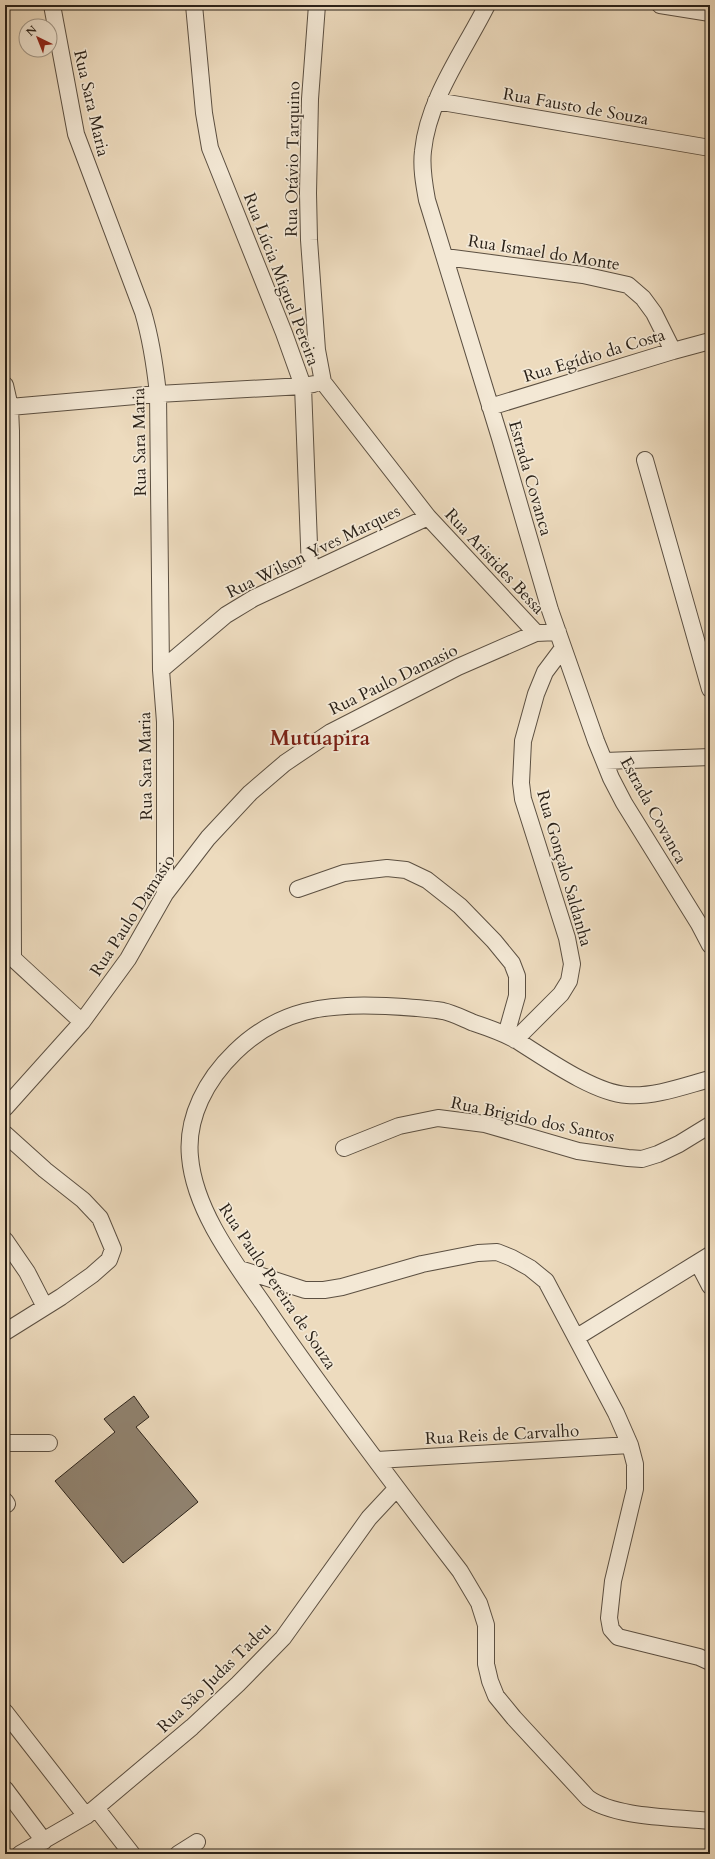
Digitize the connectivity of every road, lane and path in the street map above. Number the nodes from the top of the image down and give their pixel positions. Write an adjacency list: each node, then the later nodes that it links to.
1 (52, 5): 15 (street, Rua Sara Maria)
2 (194, 5): 14 (street, Rua Lúcia Miguel Pereira)
3 (317, 5): 12 (street, Rua Otávio Tarquino)
4 (660, 5): 6 (street)
5 (481, 9): 7 (street, Estrada Covanca)
6 (710, 13)
7 (436, 101): 8 (street, Rua Fausto de Souza); 9 (street, Estrada Covanca)
8 (710, 148)
9 (445, 257): 11 (street, Rua Ismael do Monte); 17 (street, Estrada Covanca)
10 (710, 341): 11 (street, Rua Egídio da Costa)
11 (673, 351): 17 (street, Rua Egídio da Costa)
12 (323, 382): 14 (street); 19 (street, Rua Otávio Tarquino)
13 (5, 385): 16 (street)
14 (303, 386): 15 (street); 20 (street, Rua Lúcia Miguel Pereira)
15 (158, 394): 16 (street); 24 (street, Rua Sara Maria)
16 (10, 407): 31 (street)
17 (490, 407): 21 (street, Estrada Covanca)
18 (645, 460): 25 (street)
19 (428, 517): 20 (street, Rua Wilson Yves Marques); 22 (street, Rua Aristides Bessa)
20 (310, 571): 24 (street, Rua Wilson Yves Marques)
21 (558, 632): 22 (street, Rua Aristides Bessa); 23 (street, Estrada Covanca)
22 (536, 633): 29 (street, Rua Paulo Damasio)
23 (563, 648): 27 (street, Estrada Covanca); 33 (street, Rua Gonçalo Saldanha)
24 (161, 670): 29 (street, Rua Sara Maria)
25 (710, 689)
26 (710, 757): 27 (street)
27 (605, 761): 30 (street, Estrada Covanca)
28 (298, 889): 33 (street)
29 (165, 894): 32 (street, Rua Paulo Damasio)
30 (710, 945)
31 (9, 955): 32 (street)
32 (82, 1022): 35 (street, Rua Paulo Damasio)
33 (511, 1037): 34 (street, Rua Paulo Pereira de Souza); 41 (street, Rua Paulo Pereira de Souza)
34 (710, 1079)
35 (5, 1108)
36 (710, 1125): 38 (street, Rua Brigido dos Santos)
37 (5, 1134): 43 (street)
38 (344, 1148)
39 (5, 1240): 43 (street)
40 (704, 1259): 42 (street); 45 (street)
41 (240, 1269): 45 (street); 49 (street, Rua Paulo Pereira de Souza)
42 (710, 1286)
43 (45, 1307): 44 (street)
44 (5, 1332)
45 (577, 1337): 48 (street)
46 (5, 1443): 47 (street)
47 (49, 1443)
48 (630, 1445): 49 (street, Rua Reis de Carvalho); 51 (street)
49 (377, 1460): 50 (street, Rua Paulo Pereira de Souza)
50 (397, 1488): 54 (street, Rua São Judas Tadeu); 55 (street, Rua Paulo Pereira de Souza)
51 (710, 1662)
52 (5, 1712): 54 (street)
53 (5, 1789): 56 (street)
54 (91, 1812): 56 (street, Rua São Judas Tadeu); 59 (street)
55 (710, 1821)
56 (44, 1841): 58 (street, Rua São Judas Tadeu)
57 (197, 1842): 60 (street)
58 (20, 1854)
59 (132, 1854)
60 (178, 1854)

